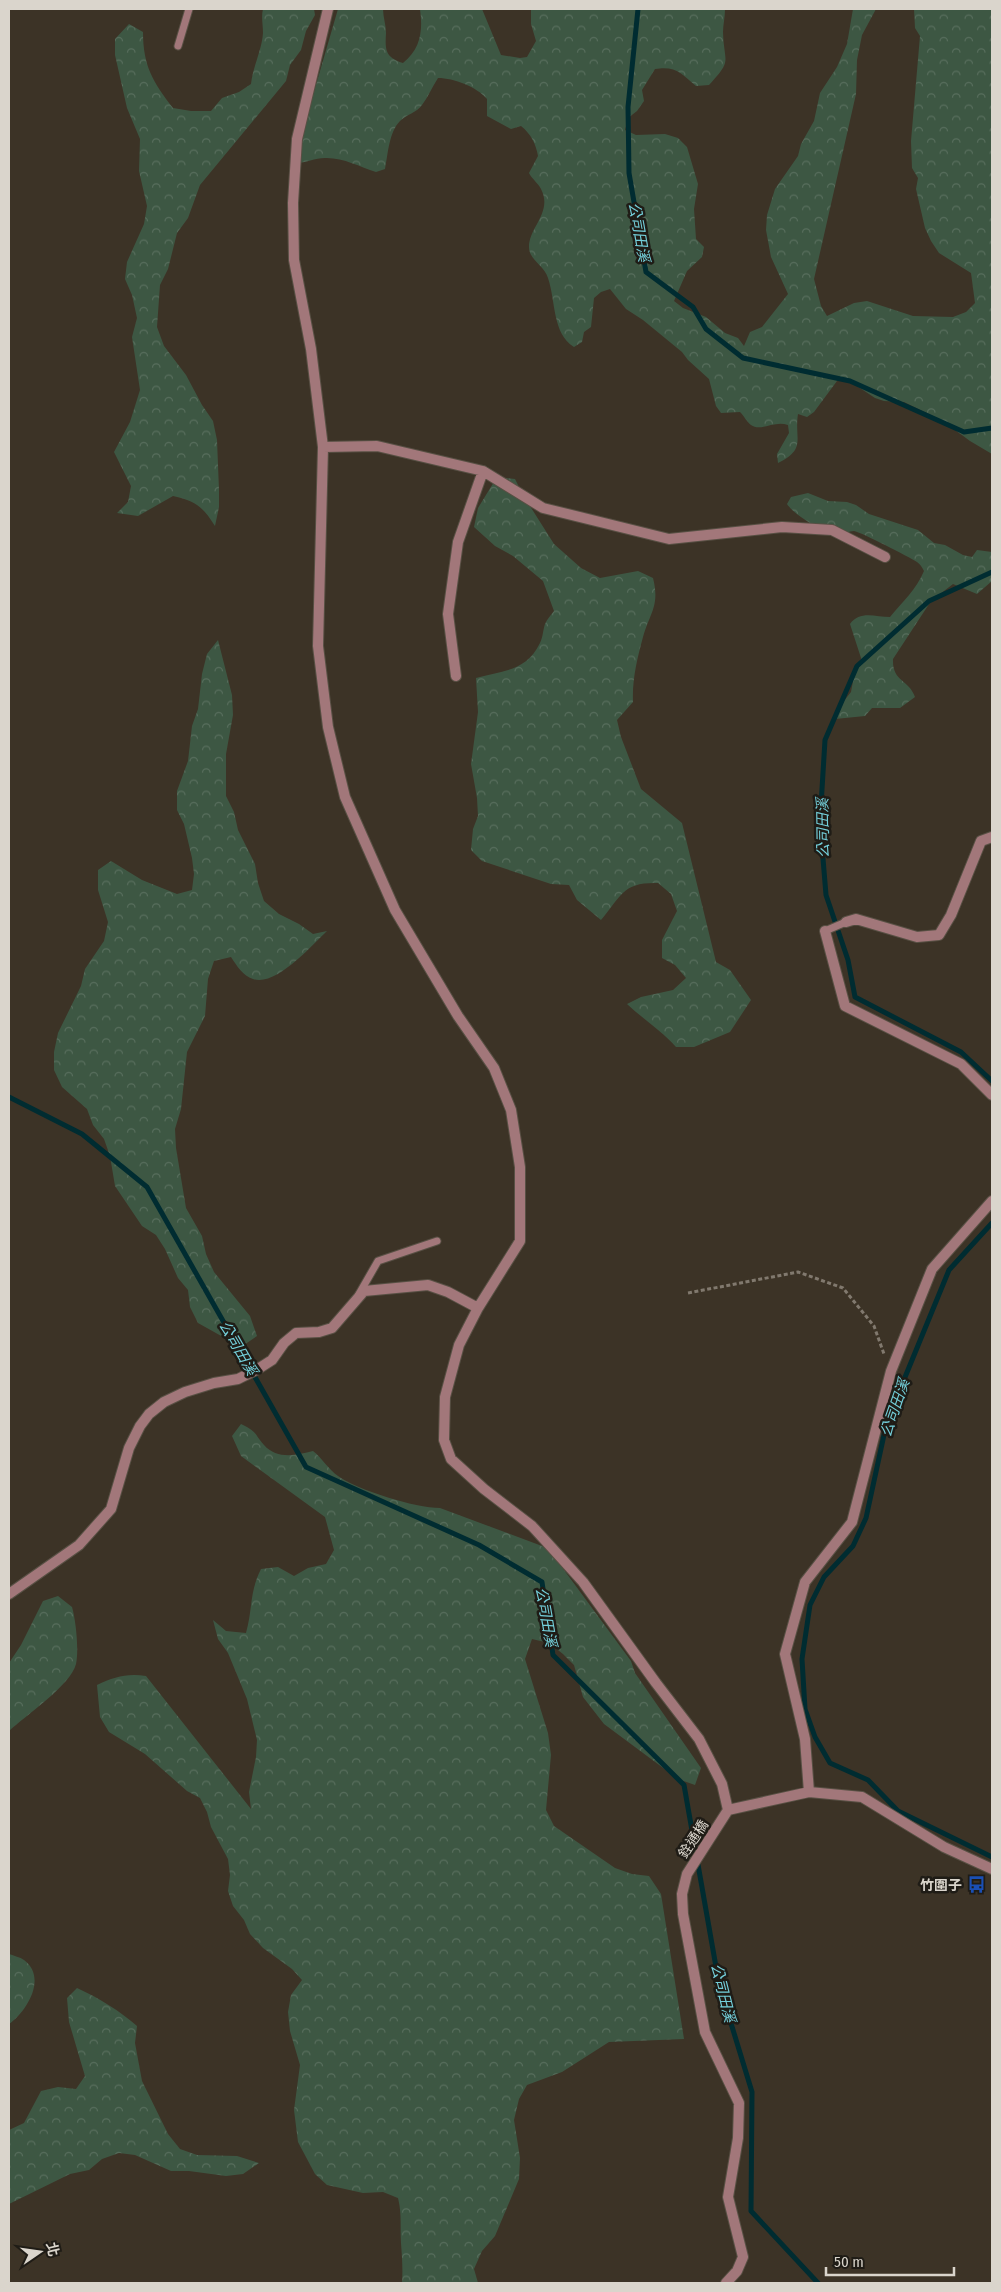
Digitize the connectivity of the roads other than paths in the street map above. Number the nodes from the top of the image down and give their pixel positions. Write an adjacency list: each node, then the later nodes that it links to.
1 (189, 9): 3 (lane)
2 (328, 9): 4 (street)
3 (178, 46)
4 (323, 447): 5 (street); 15 (street)
5 (482, 471): 6 (street); 7 (street)
6 (885, 557)
7 (456, 676)
8 (992, 837): 9 (street)
9 (846, 922): 10 (lane)
10 (825, 931): 11 (street)
11 (992, 1095)
12 (992, 1201): 17 (street)
13 (437, 1241): 14 (lane)
14 (356, 1301): 15 (street); 16 (street)
15 (478, 1308): 18 (street)
16 (9, 1594)
17 (809, 1792): 18 (street); 19 (street)
18 (725, 1814): 20 (street, 銓通橋)
19 (992, 1869)
20 (726, 2283)

